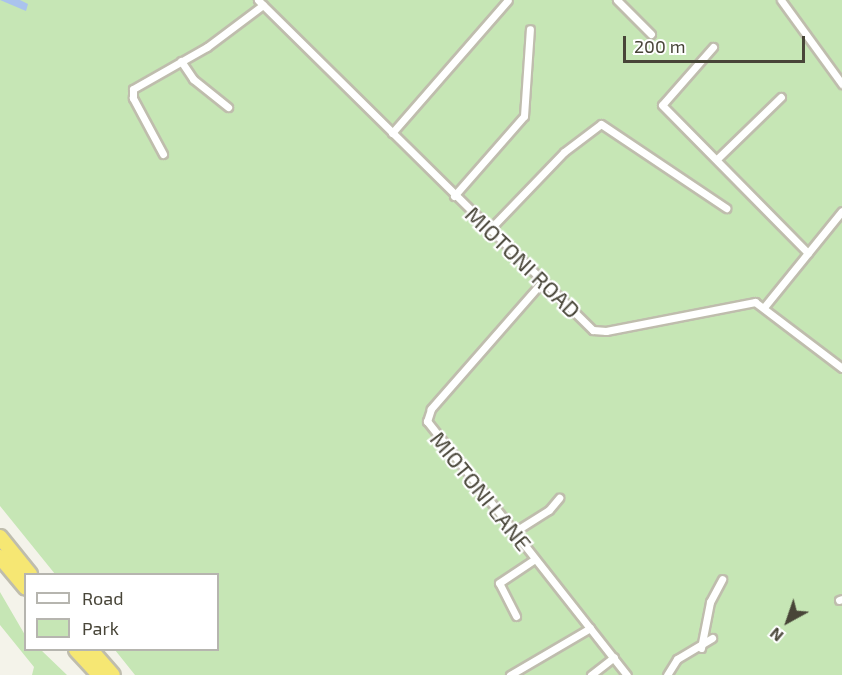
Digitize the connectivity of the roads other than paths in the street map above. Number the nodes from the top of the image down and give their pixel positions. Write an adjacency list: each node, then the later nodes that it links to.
1 (508, 0): 12 (street)
2 (617, 0): 6 (street)
3 (781, 0): 9 (street)
4 (260, 2): 8 (street); 12 (street, MIOTONI ROAD)
5 (530, 28): 15 (street)
6 (651, 34)
7 (713, 47): 14 (street)
8 (181, 61): 11 (street); 13 (street)
9 (842, 84)
10 (781, 97): 14 (street)
11 (228, 107)
12 (392, 133): 15 (street, MIOTONI ROAD)
13 (163, 154)
14 (717, 159): 19 (street)
15 (454, 196): 18 (street, MIOTONI ROAD)
16 (726, 208): 18 (street)
17 (842, 211): 19 (street)
18 (489, 230): 20 (street, MIOTONI ROAD)
19 (808, 253): 21 (street)
20 (542, 282): 21 (street, MIOTONI ROAD); 24 (street, MIOTONI LANE)
21 (765, 306): 22 (street)
22 (842, 368)
23 (559, 498): 24 (street)
24 (514, 532): 27 (street, MIOTONI LANE)
25 (0, 537): 28 (highway)
26 (0, 557): 30 (highway)
27 (535, 559): 31 (street); 32 (street, MIOTONI LANE)
28 (29, 573)
29 (722, 579): 34 (street)
30 (24, 586)
31 (516, 616)
32 (590, 628): 37 (street, MIOTONI LANE); 40 (street)
33 (712, 638): 34 (street)
34 (700, 648): 43 (street)
35 (77, 651): 38 (highway)
36 (92, 651): 39 (highway)
37 (614, 657): 41 (street); 42 (street, MIOTONI LANE)
38 (99, 675)
39 (113, 675)
40 (510, 675)
41 (591, 675)
42 (627, 675)
43 (667, 675)

